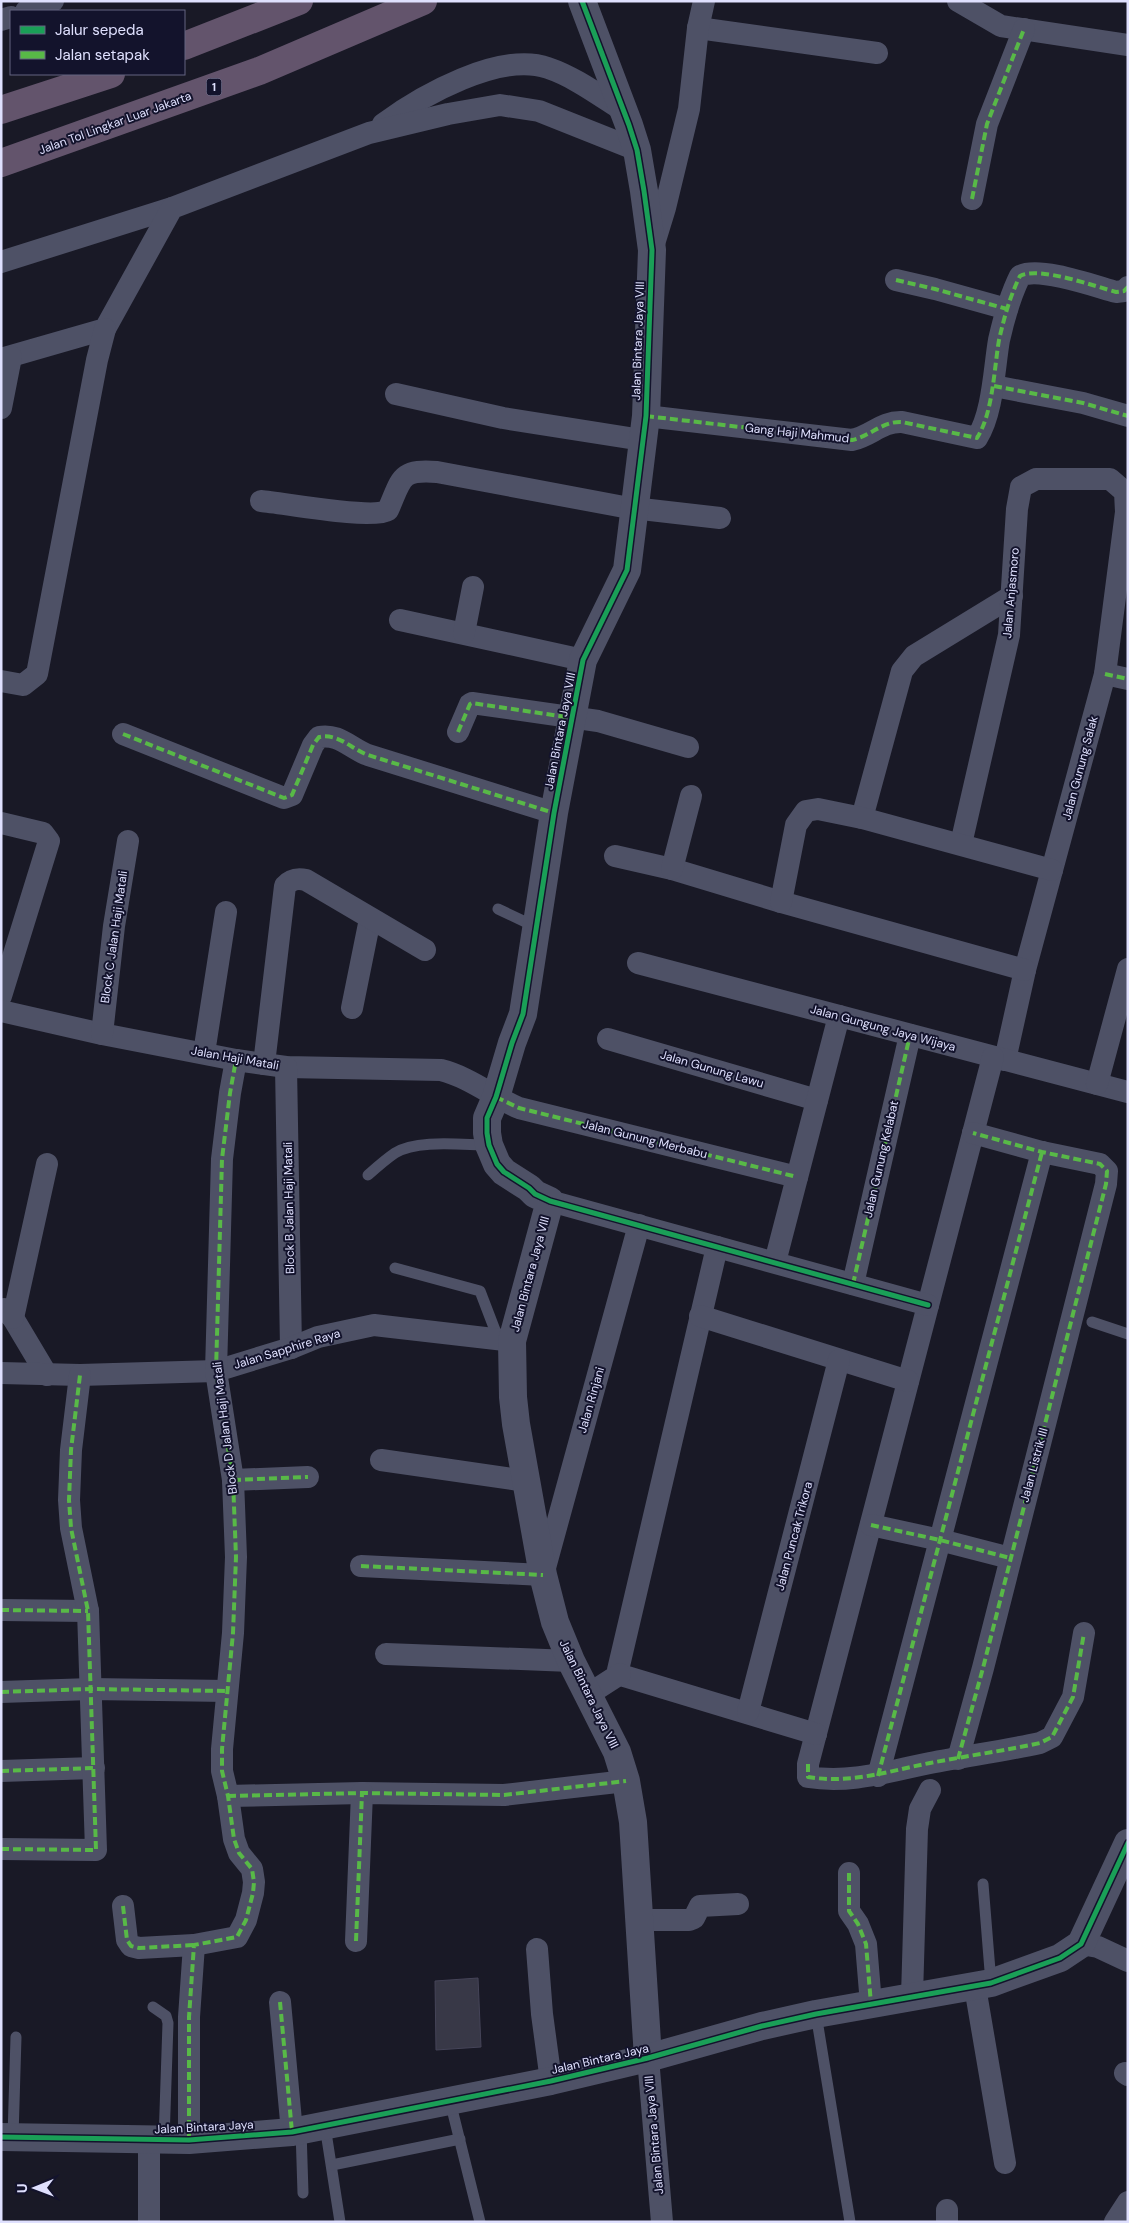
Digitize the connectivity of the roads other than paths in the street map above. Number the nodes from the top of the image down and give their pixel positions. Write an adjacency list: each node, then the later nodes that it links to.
1 (53, 1): 7 (street)
2 (299, 1): 11 (highway)
3 (423, 1): 20 (highway, Jalan Tol Lingkar Luar Jakarta / 1)
4 (704, 1): 8 (street)
5 (958, 1): 9 (street)
6 (584, 5): 16 (street, Jalan Bintara Jaya VIII)
7 (29, 10)
8 (698, 28): 12 (street); 23 (street)
9 (1024, 29): 10 (street); 21 (street)
10 (1128, 45)
11 (185, 46)
12 (877, 54)
13 (108, 75): 15 (highway)
14 (440, 90): 16 (street); 17 (street); 18 (street)
15 (1, 110)
16 (624, 111): 19 (street, Jalan Bintara Jaya VIII)
17 (448, 114): 18 (street); 19 (street)
18 (369, 133): 22 (street)
19 (637, 150): 23 (street, Jalan Bintara Jaya VIII)
20 (1, 163)
21 (972, 199)
22 (172, 208): 24 (street); 28 (street)
23 (652, 250): 34 (street, Jalan Bintara Jaya VIII)
24 (1, 262)
25 (896, 280): 27 (street)
26 (1128, 288): 27 (street)
27 (1007, 309): 30 (street)
28 (105, 330): 29 (street); 46 (street)
29 (6, 358): 32 (street)
30 (994, 386): 33 (street); 34 (street, Gang Haji Mahmud)
31 (396, 394): 34 (street)
32 (1, 408)
33 (1128, 416)
34 (644, 428): 37 (street, Jalan Bintara Jaya VIII)
35 (1110, 479): 40 (street, Jalan Anjasmoro); 44 (street, Jalan Gunung Salak)
36 (261, 501): 37 (street)
37 (633, 508): 38 (street); 43 (street, Jalan Bintara Jaya VIII)
38 (720, 518)
39 (473, 586): 42 (street)
40 (1012, 596): 53 (street); 56 (street, Jalan Anjasmoro)
41 (400, 620): 42 (street)
42 (464, 633): 43 (street)
43 (583, 660): 47 (street, Jalan Bintara Jaya VIII)
44 (1105, 674): 45 (street); 59 (street, Jalan Gunung Salak)
45 (1128, 679)
46 (1, 681)
47 (573, 718): 48 (street); 50 (street); 52 (street, Jalan Bintara Jaya VIII)
48 (458, 732)
49 (123, 734): 52 (street)
50 (688, 747)
51 (691, 796): 58 (street)
52 (554, 813): 64 (street, Jalan Bintara Jaya VIII)
53 (862, 818): 56 (street); 60 (street)
54 (1, 823): 69 (street)
55 (128, 841): 73 (street, Block C Jalan Haji Matali)
56 (961, 844): 59 (street)
57 (615, 856): 58 (street)
58 (672, 869): 60 (street)
59 (1052, 870): 68 (street, Jalan Gunung Salak)
60 (781, 902): 68 (street)
61 (498, 909): 64 (lane)
62 (226, 912): 76 (street)
63 (370, 919): 65 (street); 70 (street); 79 (street)
64 (536, 927): 83 (street, Jalan Bintara Jaya VIII)
65 (425, 950)
66 (638, 963): 72 (street, Jalan Gungung Jaya Wijaya)
67 (1128, 969): 81 (street)
68 (1025, 970): 77 (street, Jalan Gunung Salak)
69 (1, 996)
70 (352, 1008)
71 (1, 1011): 73 (street, Jalan Haji Matali)
72 (839, 1016): 74 (street, Jalan Gungung Jaya Wijaya); 84 (street)
73 (102, 1034): 76 (street, Jalan Haji Matali)
74 (910, 1035): 77 (street, Jalan Gungung Jaya Wijaya); 96 (street, Jalan Gunung Kelabat)
75 (608, 1039): 84 (street, Jalan Gunung Lawu)
76 (204, 1053): 78 (street, Jalan Haji Matali)
77 (999, 1058): 81 (street, Jalan Gungung Jaya Wijaya); 85 (street, Jalan Gunung Salak)
78 (236, 1060): 79 (street, Jalan Haji Matali); 105 (street, Block D Jalan Haji Matali)
79 (264, 1064): 80 (street, Jalan Haji Matali)
80 (286, 1067): 83 (street, Jalan Haji Matali); 103 (street, Block B Jalan Haji Matali)
81 (1097, 1084): 82 (street, Jalan Gungung Jaya Wijaya)
82 (1128, 1092)
83 (496, 1097): 86 (street, Jalan Bintara Jaya VIII); 90 (street, Jalan Gunung Merbabu)
84 (817, 1100): 90 (street)
85 (973, 1133): 87 (street); 97 (street, Jalan Gunung Salak)
86 (489, 1145): 89 (lane); 91 (street, Jalan Bintara Jaya VIII)
87 (1042, 1152): 115 (street); 116 (street, Jalan Listrik III)
88 (47, 1164): 98 (street)
89 (368, 1175)
90 (797, 1177): 94 (street)
91 (550, 1201): 92 (street); 102 (street, Jalan Bintara Jaya VIII)
92 (639, 1225): 93 (street); 118 (street, Jalan Rinjani)
93 (717, 1247): 94 (street); 99 (street)
94 (775, 1262): 96 (street)
95 (395, 1268): 102 (lane)
96 (853, 1284): 97 (street)
97 (928, 1305): 109 (street, Jalan Gunung Salak)
98 (7, 1312): 107 (street)
99 (700, 1316): 104 (street); 124 (street)
100 (1092, 1322): 101 (lane)
101 (1128, 1334)
102 (505, 1339): 103 (street, Jalan Sapphire Raya); 113 (street, Jalan Bintara Jaya VIII)
103 (291, 1348): 105 (street, Jalan Sapphire Raya)
104 (840, 1360): 109 (street); 129 (street, Jalan Puncak Trikora)
105 (216, 1371): 108 (street, Jalan Sapphire Raya); 112 (street, Block D Jalan Haji Matali)
106 (1, 1373): 107 (street, Jalan Sapphire Raya)
107 (47, 1375): 108 (street, Jalan Sapphire Raya)
108 (80, 1375): 120 (street)
109 (908, 1381): 114 (street, Jalan Gunung Salak)
110 (381, 1460): 113 (street)
111 (308, 1477): 112 (street)
112 (233, 1480): 126 (street, Block D Jalan Haji Matali)
113 (526, 1481): 118 (street, Jalan Bintara Jaya VIII)
114 (871, 1525): 115 (street); 130 (street, Jalan Gunung Salak)
115 (940, 1540): 116 (street); 134 (street)
116 (1010, 1558): 131 (street, Jalan Listrik III)
117 (361, 1566): 118 (street)
118 (542, 1574): 123 (street, Jalan Bintara Jaya VIII)
119 (1, 1610): 120 (street)
120 (88, 1610): 125 (street)
121 (1084, 1633): 131 (street)
122 (386, 1654): 123 (street)
123 (571, 1661): 128 (street, Jalan Bintara Jaya VIII)
124 (620, 1674): 128 (street); 129 (street)
125 (91, 1690): 126 (street); 127 (street); 132 (street)
126 (227, 1691): 138 (street, Block D Jalan Haji Matali)
127 (1, 1692)
128 (589, 1694): 135 (street, Jalan Bintara Jaya VIII)
129 (748, 1712): 130 (street)
130 (816, 1734): 134 (street, Jalan Gunung Salak)
131 (958, 1759): 134 (street)
132 (94, 1768): 133 (street); 140 (street)
133 (1, 1771)
134 (878, 1776)
135 (626, 1781): 137 (street); 145 (street, Jalan Bintara Jaya VIII)
136 (930, 1790): 152 (street)
137 (362, 1793): 138 (street); 146 (street)
138 (228, 1796): 148 (street, Block D Jalan Haji Matali)
139 (1128, 1843): 147 (street)
140 (1, 1849)
141 (849, 1873): 154 (street)
142 (983, 1884): 151 (lane)
143 (738, 1904): 145 (street)
144 (123, 1906): 148 (street)
145 (639, 1920): 158 (street, Jalan Bintara Jaya VIII)
146 (356, 1941)
147 (1081, 1944): 150 (street); 151 (street, Jalan Bintara Jaya)
148 (194, 1945): 164 (street)
149 (538, 1949): 159 (street)
150 (1128, 1961)
151 (983, 1985): 152 (street, Jalan Bintara Jaya); 165 (street)
152 (912, 1996): 154 (street, Jalan Bintara Jaya)
153 (280, 2002): 161 (street)
154 (871, 2004): 156 (street, Jalan Bintara Jaya)
155 (153, 2007): 164 (lane)
156 (816, 2014): 158 (street, Jalan Bintara Jaya); 173 (lane)
157 (16, 2037): 162 (lane)
158 (648, 2058): 159 (street, Jalan Bintara Jaya); 172 (street, Jalan Bintara Jaya VIII)
159 (551, 2081): 160 (street, Jalan Bintara Jaya)
160 (450, 2100): 161 (street, Jalan Bintara Jaya); 163 (lane)
161 (306, 2129): 164 (street, Jalan Bintara Jaya); 166 (lane); 167 (lane)
162 (7, 2137): 164 (street, Jalan Bintara Jaya)
163 (460, 2139): 166 (lane); 171 (lane)
164 (167, 2140): 169 (street)
165 (1005, 2163)
166 (332, 2166): 170 (lane)
167 (303, 2193)
168 (1128, 2202): 174 (street)
169 (149, 2222)
170 (340, 2222)
171 (480, 2222)
172 (662, 2222)
173 (850, 2222)
174 (1114, 2222)

